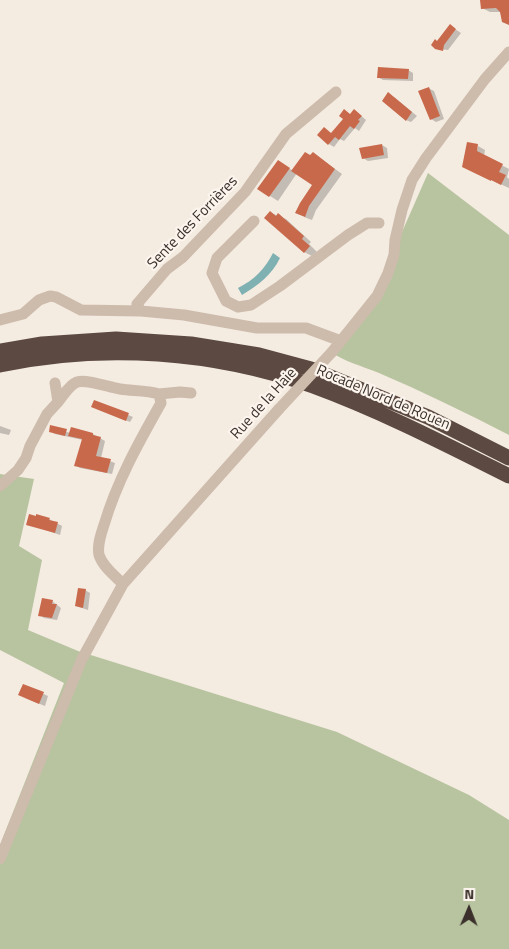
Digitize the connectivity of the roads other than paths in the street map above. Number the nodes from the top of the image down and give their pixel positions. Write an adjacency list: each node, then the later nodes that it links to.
1 (509, 52): 7 (street, Rue de la Haie)
2 (336, 92): 5 (street, Sente des Forrières)
3 (254, 221): 4 (street)
4 (379, 223)
5 (141, 311): 6 (street); 7 (street)
6 (0, 320)
7 (341, 341): 17 (street, Rue de la Haie, bridge)
8 (0, 351): 14 (highway, Rocade Nord de Rouen)
9 (0, 365): 15 (highway, Rocade Nord de Rouen)
10 (55, 383): 13 (street)
11 (191, 393): 12 (street)
12 (159, 394): 13 (street); 17 (street)
13 (58, 402): 16 (street)
14 (509, 458)
15 (509, 476)
16 (0, 486)
17 (123, 584): 18 (street, Rue de la Haie)
18 (0, 859)

